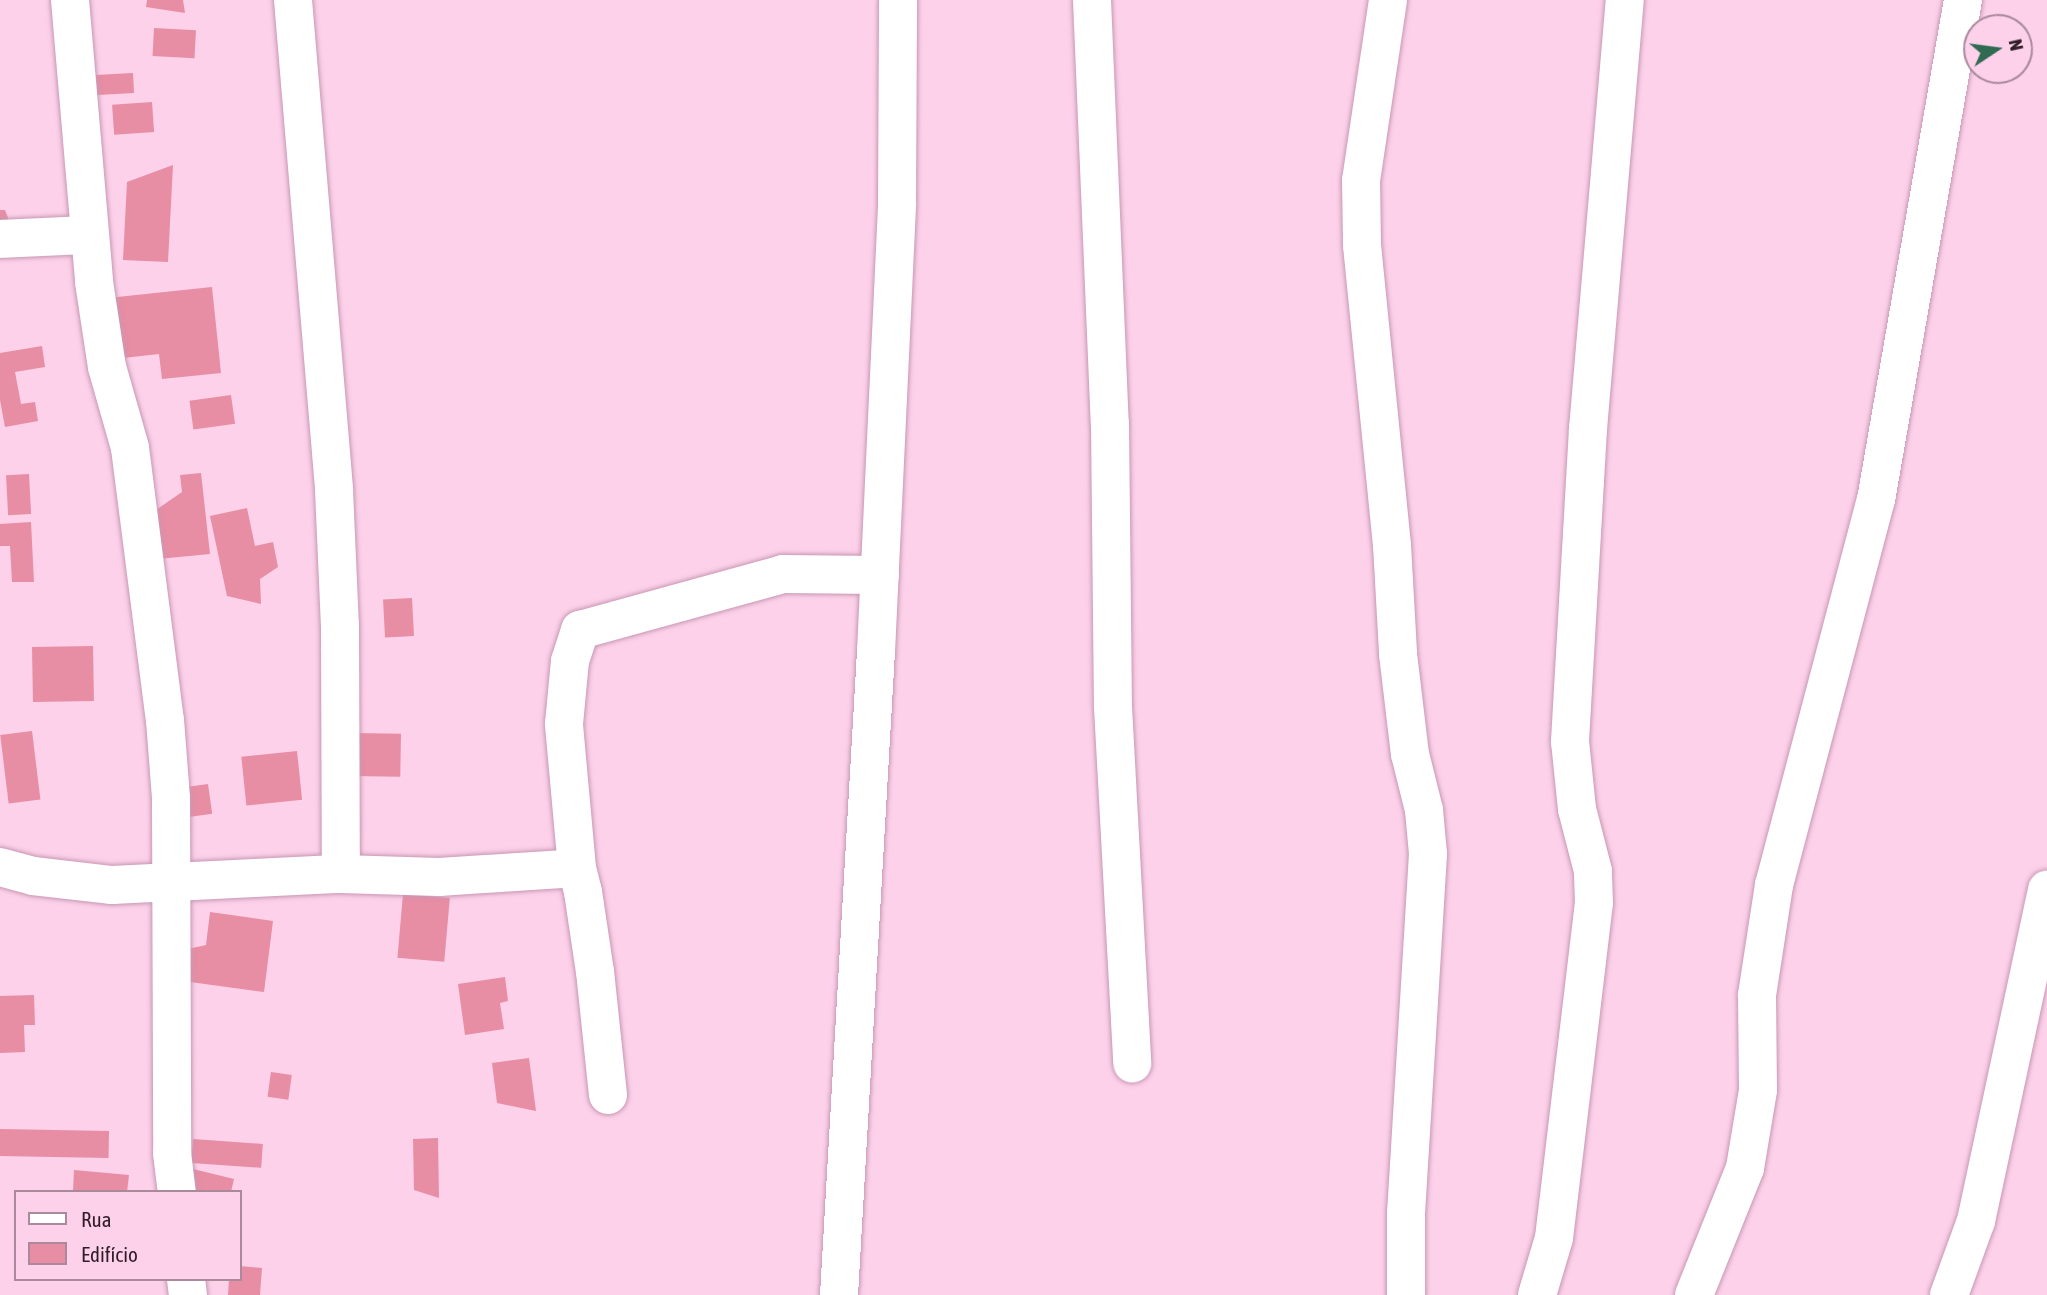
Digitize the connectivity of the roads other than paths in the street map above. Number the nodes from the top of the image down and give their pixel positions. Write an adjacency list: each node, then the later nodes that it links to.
1 (71, 0): 8 (street)
2 (293, 0): 13 (street)
3 (898, 0): 10 (street)
4 (1092, 0): 16 (street)
5 (1388, 0): 20 (street)
6 (1625, 0): 21 (street)
7 (1963, 0): 22 (street)
8 (89, 235): 9 (street); 14 (street)
9 (0, 239)
10 (880, 575): 12 (street); 19 (street)
11 (0, 867): 14 (street)
12 (576, 868): 13 (street); 17 (street)
13 (341, 874): 14 (street)
14 (169, 884): 18 (street)
15 (2047, 890): 23 (street)
16 (1132, 1063)
17 (608, 1095)
18 (177, 1190)
19 (839, 1295)
20 (1406, 1295)
21 (1537, 1295)
22 (1694, 1295)
23 (1949, 1295)

